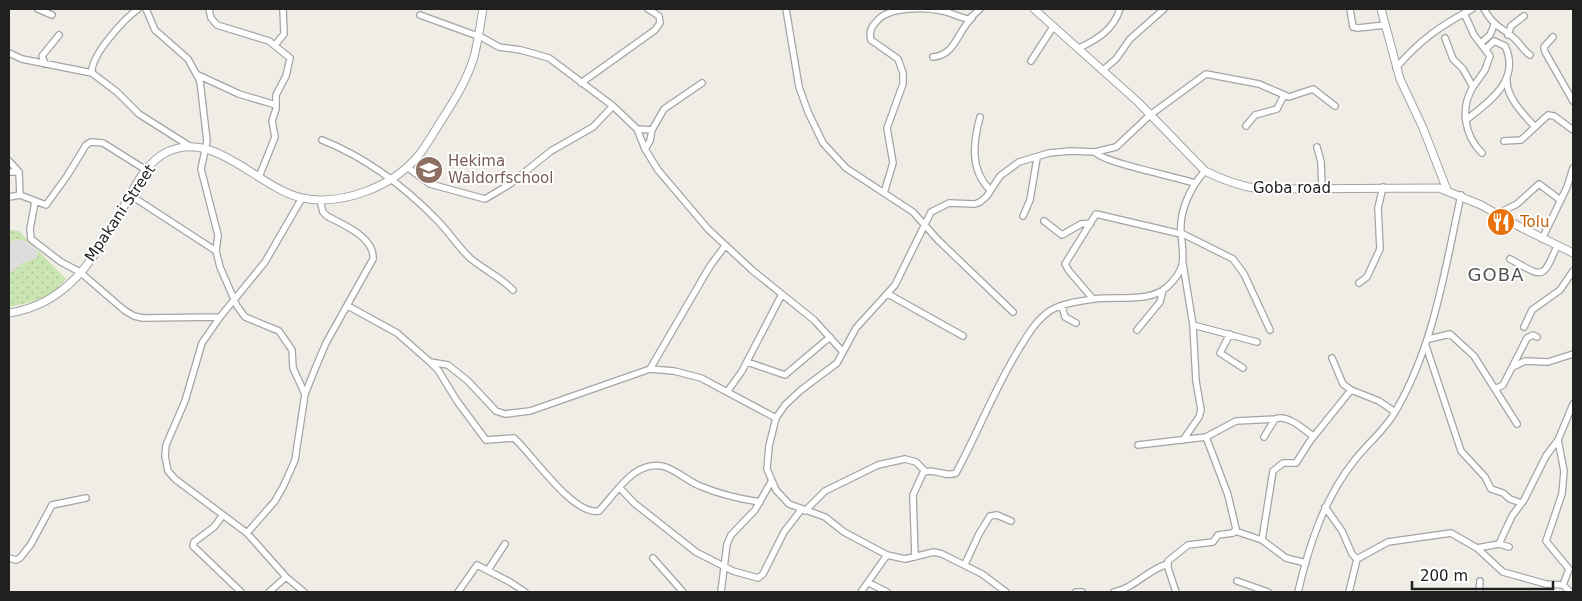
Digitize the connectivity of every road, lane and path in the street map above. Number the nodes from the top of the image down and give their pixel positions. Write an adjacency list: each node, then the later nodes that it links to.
1 (38, 9): 18 (street)
2 (138, 9): 41 (street)
3 (146, 9): 42 (street)
4 (209, 9): 31 (street)
5 (283, 9): 31 (street)
6 (483, 9): 27 (street, Mpakani Street)
7 (648, 9): 45 (street)
8 (786, 9): 83 (street)
9 (980, 9): 21 (street)
10 (1034, 9): 24 (street, Goba road)
11 (1120, 9): 32 (street)
12 (1164, 9): 40 (street)
13 (1350, 9): 22 (street)
14 (1381, 9): 22 (street)
15 (1472, 9): 17 (street)
16 (1484, 9): 23 (street)
17 (1464, 13): 30 (street); 39 (street)
18 (52, 15)
19 (420, 15): 27 (street)
20 (1524, 16): 26 (street)
21 (972, 18): 36 (street); 83 (street)
22 (1385, 25): 39 (street)
23 (1494, 25): 26 (street); 30 (street)
24 (1053, 26): 32 (street, Goba road); 37 (street)
25 (58, 34): 38 (street)
26 (1508, 35): 35 (street)
27 (478, 36): 45 (street); 70 (street, Mpakani Street)
28 (1553, 37): 48 (street)
29 (1445, 38): 46 (street)
30 (1481, 43): 33 (street)
31 (275, 45): 49 (street)
32 (1078, 48): 40 (street, Goba road)
33 (1486, 49): 43 (street); 46 (street)
34 (9, 53): 38 (street)
35 (1530, 54)
36 (934, 56)
37 (1031, 62)
38 (45, 64): 41 (street)
39 (1396, 68): 82 (street)
40 (1103, 70): 52 (street, Goba road)
41 (92, 73): 62 (street)
42 (198, 75): 49 (street); 65 (street)
43 (1507, 80): 54 (street); 56 (street)
44 (702, 83): 58 (street)
45 (581, 84): 50 (street)
46 (1473, 87): 54 (street)
47 (1284, 95): 51 (street); 52 (street); 55 (street)
48 (1573, 101)
49 (276, 105): 76 (street)
50 (613, 106): 57 (street); 70 (street)
51 (1335, 106)
52 (1150, 115): 66 (street); 73 (street, Goba road)
53 (980, 117): 81 (street)
54 (1466, 120): 67 (street)
55 (1246, 126)
56 (1535, 127): 59 (street); 61 (street)
57 (637, 129): 58 (street); 64 (street)
58 (652, 130): 64 (street)
59 (1573, 130)
60 (322, 140): 77 (street)
61 (1504, 141)
62 (191, 147): 65 (street, Mpakani Street); 72 (street, Mpakani Street)
63 (1317, 147): 80 (street)
64 (645, 149): 99 (street)
65 (206, 150): 76 (street, Mpakani Street); 101 (street)
66 (1095, 152): 68 (street); 78 (street)
67 (1482, 153)
68 (1037, 158): 81 (street); 93 (street)
69 (9, 161): 75 (street)
70 (406, 167): 77 (street, Mpakani Street)
71 (1573, 168): 89 (street)
72 (146, 170): 84 (street, Mpakani Street); 91 (street)
73 (1205, 171): 78 (street); 80 (street, Goba road)
74 (9, 172): 75 (street)
75 (19, 172): 86 (street)
76 (259, 177): 88 (street, Mpakani Street)
77 (391, 179): 90 (street, Mpakani Street); 108 (street)
78 (1194, 183): 97 (street)
79 (1383, 187): 80 (street, Goba road); 82 (street, Goba road); 107 (street)
80 (1322, 188)
81 (990, 190): 95 (street)
82 (1447, 190): 85 (street, Goba road)
83 (884, 193): 95 (street)
84 (130, 195): 101 (street); 106 (street, Mpakani Street)
85 (1461, 195): 92 (street, Goba road); 128 (street)
86 (20, 196): 87 (street); 91 (street)
87 (9, 197)
88 (302, 198): 90 (street, Mpakani Street); 112 (street)
89 (1560, 199): 92 (street); 98 (street)
90 (320, 200): 114 (street)
91 (35, 202): 106 (street)
92 (1497, 214): 98 (street, Goba road)
93 (1023, 216)
94 (1044, 221): 96 (street)
95 (924, 223): 111 (street); 116 (street)
96 (1090, 223): 97 (street); 113 (street)
97 (1181, 234): 104 (street); 123 (street)
98 (1542, 238): 100 (street, Goba road)
99 (725, 246): 110 (street); 138 (street)
100 (1558, 246): 102 (street, Goba road); 103 (street)
101 (216, 251): 112 (street)
102 (1573, 253)
103 (1510, 259)
104 (1183, 264): 109 (street); 120 (street)
105 (1573, 271): 121 (street)
106 (80, 272): 117 (street, Mpakani Street); 118 (street)
107 (1359, 283)
108 (513, 290)
109 (1163, 290): 113 (street); 122 (street)
110 (782, 294): 126 (street); 135 (street)
111 (888, 294): 125 (street); 131 (street)
112 (234, 298): 118 (street); 142 (street)
113 (1093, 299): 115 (street)
114 (348, 306): 134 (street); 142 (street)
115 (1062, 306): 119 (street); 154 (street)
116 (1013, 312)
117 (9, 313)
118 (220, 317): 162 (street)
119 (1076, 323)
120 (1193, 325): 124 (street); 151 (street)
121 (1524, 327)
122 (1137, 330)
123 (1270, 330)
124 (1230, 334): 129 (street); 137 (street)
125 (963, 336)
126 (830, 337): 131 (street); 135 (street)
127 (1537, 337): 136 (street)
128 (1429, 339): 130 (street); 140 (street)
129 (1257, 342)
130 (1426, 346): 144 (street); 159 (street)
131 (843, 352): 145 (street)
132 (1573, 354): 136 (street)
133 (1332, 358): 139 (street)
134 (430, 362): 138 (street); 156 (street)
135 (746, 362): 141 (street)
136 (1513, 367): 140 (street)
137 (1242, 368)
138 (650, 369): 141 (street)
139 (1351, 390): 144 (street); 148 (street)
140 (1495, 390): 147 (street)
141 (728, 392): 145 (street)
142 (305, 394): 165 (street)
143 (1573, 404): 152 (street)
144 (1395, 412): 160 (street)
145 (776, 418): 155 (street)
146 (1275, 420): 148 (street); 149 (street); 150 (street)
147 (1517, 424)
148 (1313, 436): 166 (street)
149 (1206, 437): 151 (street); 164 (street)
150 (1264, 437)
151 (1183, 440): 153 (street)
152 (1558, 440): 159 (street); 185 (street)
153 (1138, 445)
154 (925, 471): 161 (street); 172 (street)
155 (771, 482): 158 (street); 161 (street)
156 (620, 488): 158 (street); 179 (street)
157 (86, 498): 173 (street)
158 (760, 502): 179 (street)
159 (1521, 503): 168 (street)
160 (1325, 507): 175 (street); 176 (street)
161 (803, 510): 171 (street); 179 (street)
162 (223, 514): 165 (street); 187 (street)
163 (1011, 521): 177 (street)
164 (1236, 531): 166 (street); 178 (street)
165 (247, 533): 181 (street)
166 (1262, 540): 176 (street)
167 (505, 544): 180 (street)
168 (1499, 544): 169 (street); 170 (street)
169 (1509, 547)
170 (1477, 548): 175 (street); 185 (street)
171 (887, 555): 172 (street); 184 (street)
172 (915, 557): 177 (street)
173 (9, 558)
174 (653, 558): 192 (street)
175 (1357, 559): 203 (street)
176 (1306, 563): 186 (street)
177 (965, 564): 196 (street)
178 (1168, 564): 199 (street); 200 (street)
179 (723, 566): 193 (street)
180 (488, 570): 190 (street); 191 (street)
181 (286, 577): 188 (street); 189 (street)
182 (1237, 581): 201 (street)
183 (1480, 582): 204 (street)
184 (870, 583): 194 (street); 195 (street)
185 (1563, 585): 205 (street)
186 (1299, 591): 202 (street)
187 (241, 592)
188 (269, 592)
189 (304, 592)
190 (458, 592)
191 (525, 592)
192 (683, 592)
193 (721, 592)
194 (861, 592)
195 (887, 592)
196 (1006, 592)
197 (1076, 592): 198 (street)
198 (1082, 592)
199 (1114, 592)
200 (1176, 592)
201 (1268, 592)
202 (1306, 592)
203 (1349, 592)
204 (1479, 592)
205 (1570, 592)

